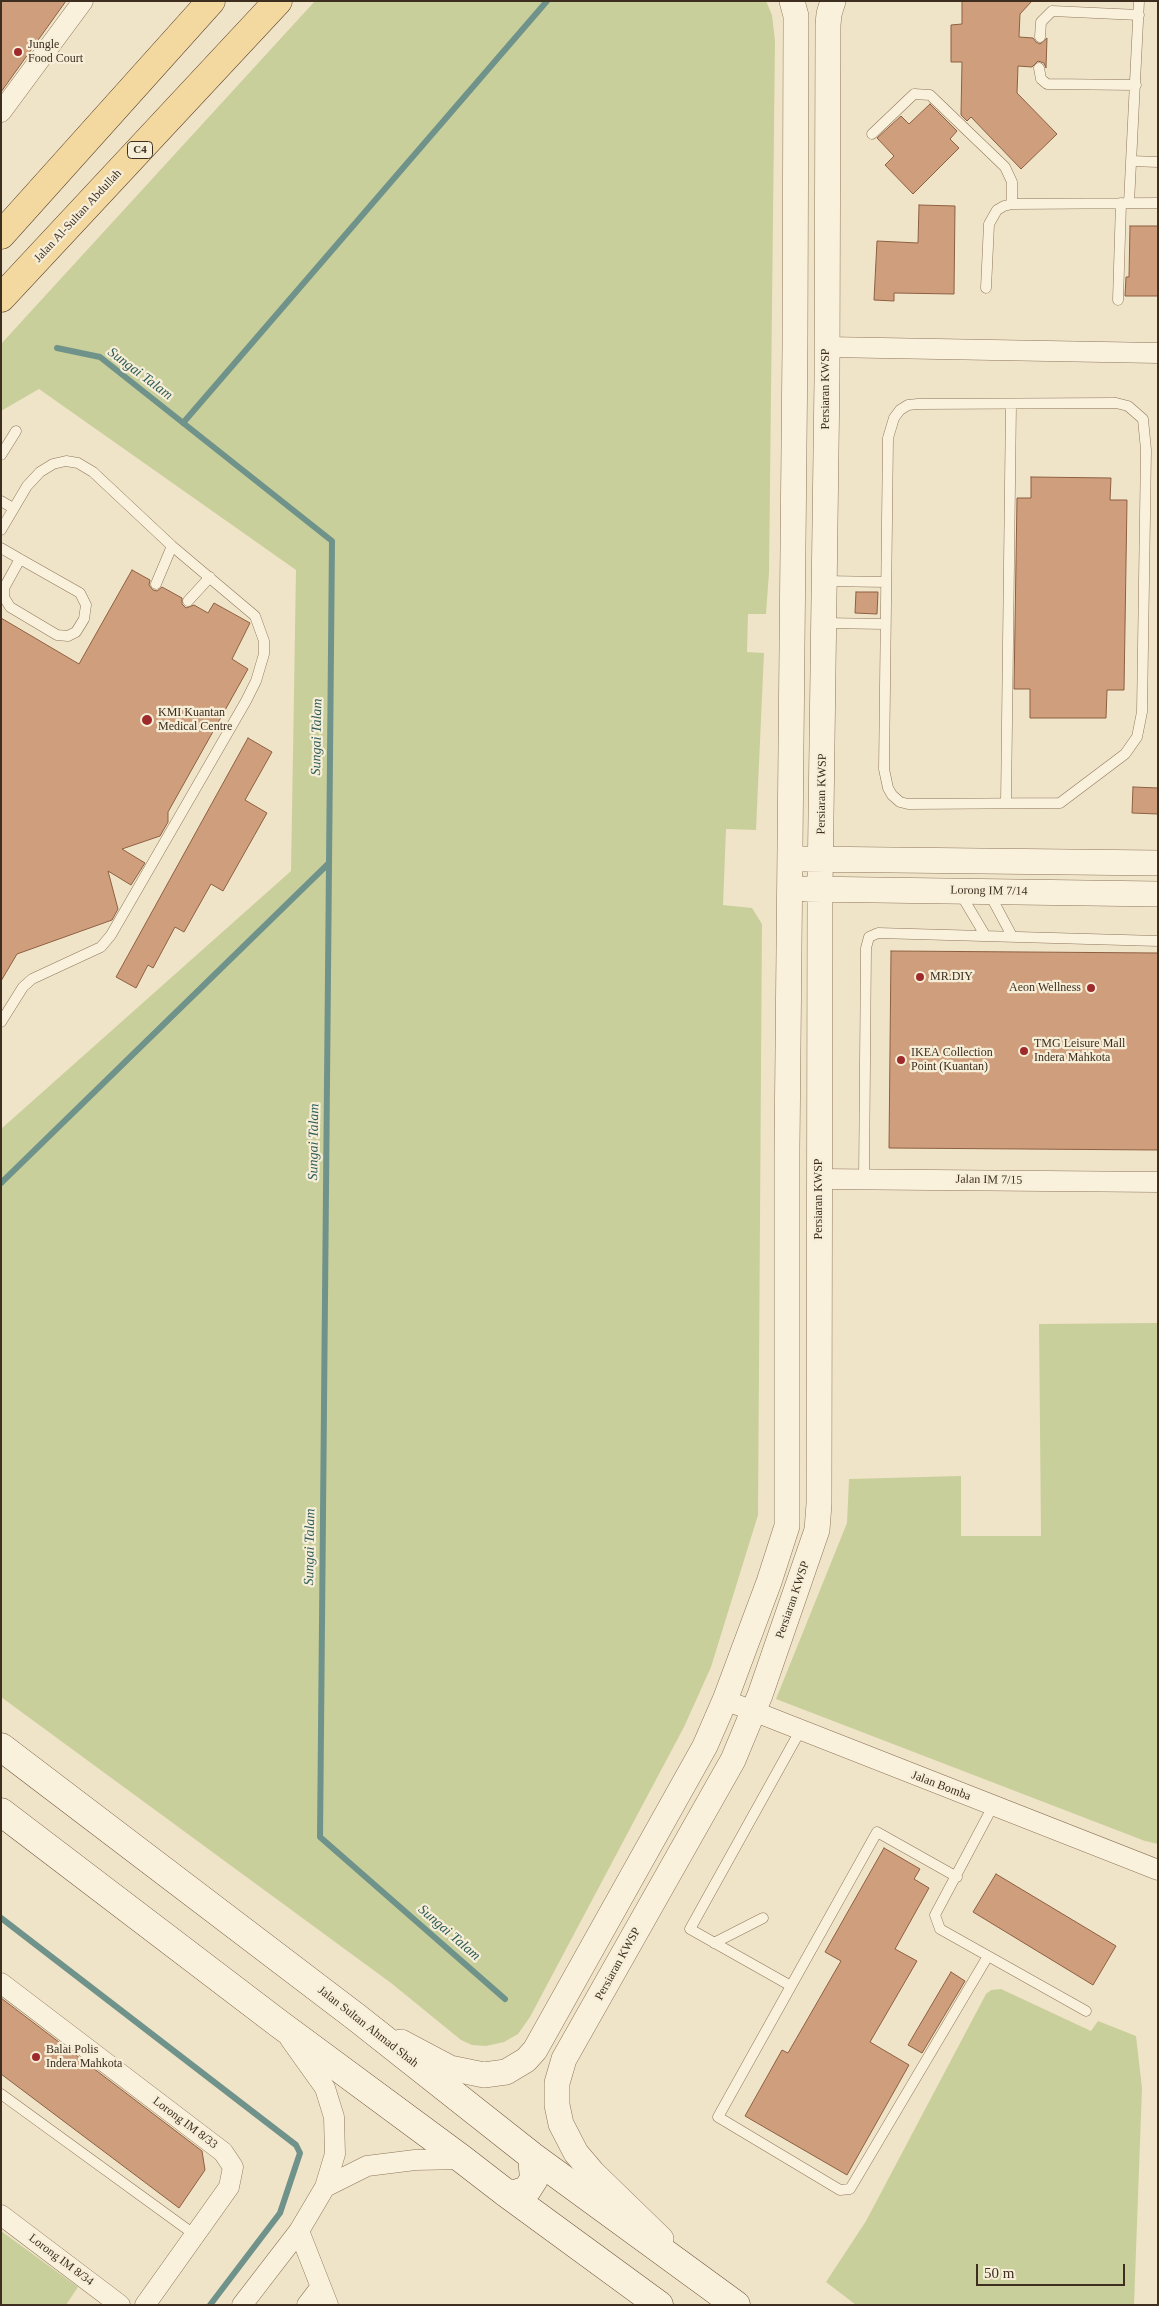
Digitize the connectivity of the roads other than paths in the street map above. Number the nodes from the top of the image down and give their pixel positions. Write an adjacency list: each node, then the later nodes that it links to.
1 (83, 1): 11 (street)
2 (278, 1): 20 (main road, Jalan Al-Sultan Abdullah / C4)
3 (792, 1): 24 (street)
4 (833, 1): 22 (street, Persiaran KWSP)
5 (1140, 1): 7 (lane)
6 (202, 7): 18 (main road)
7 (1139, 15): 8 (lane); 10 (lane)
8 (1040, 37)
9 (1039, 68): 10 (lane)
10 (1136, 85): 13 (lane)
11 (1, 112)
12 (872, 134): 17 (lane)
13 (1131, 161): 14 (lane); 15 (lane)
14 (1158, 162)
15 (1125, 203): 16 (lane); 17 (lane); 21 (lane)
16 (1158, 203)
17 (1012, 204): 19 (lane)
18 (1, 235)
19 (986, 288)
20 (1, 298)
21 (1118, 300)
22 (827, 347): 23 (street); 25 (street, Persiaran KWSP)
23 (1158, 353)
24 (795, 378): 25 (street); 43 (street)
25 (827, 378): 36 (street, Persiaran KWSP)
26 (1011, 404): 37 (lane); 42 (lane); 42 (lane)
27 (16, 431): 28 (lane)
28 (1, 455)
29 (1, 501): 30 (lane)
30 (13, 508): 31 (lane); 32 (lane)
31 (1, 530)
32 (172, 546): 35 (lane); 38 (lane)
33 (1, 548): 34 (lane)
34 (20, 559): 34 (lane)
35 (210, 578): 39 (lane); 54 (lane)
36 (824, 581): 37 (lane); 40 (street, Persiaran KWSP)
37 (886, 582): 41 (lane)
38 (156, 584)
39 (188, 602)
40 (824, 623): 41 (lane); 44 (street, Persiaran KWSP)
41 (885, 624): 42 (lane)
42 (1006, 803)
43 (792, 859): 44 (street); 46 (street)
44 (820, 860): 45 (street); 47 (street, Persiaran KWSP)
45 (1158, 863)
46 (791, 889): 47 (street, Lorong IM 7/14); 55 (street)
47 (820, 889): 48 (street, Lorong IM 7/14); 56 (street, Persiaran KWSP)
48 (958, 891): 49 (street, Lorong IM 7/14); 51 (lane)
49 (989, 891): 50 (street, Lorong IM 7/14); 52 (lane)
50 (1158, 894)
51 (985, 935): 52 (lane); 57 (lane)
52 (1012, 936): 53 (lane)
53 (1158, 941)
54 (1, 1022)
55 (787, 1148): 56 (street); 60 (street)
56 (819, 1148): 58 (street, Persiaran KWSP)
57 (864, 1178): 58 (street, Jalan IM 7/15); 59 (street, Jalan IM 7/15)
58 (819, 1179): 61 (street, Persiaran KWSP)
59 (1158, 1182)
60 (725, 1700): 61 (street, Jalan Bomba); 74 (street)
61 (753, 1712): 62 (street, Jalan Bomba); 86 (street, Persiaran KWSP)
62 (800, 1731): 64 (street, Jalan Bomba); 69 (lane)
63 (1, 1747): 74 (main road, Jalan Sultan Ahmad Shah)
64 (994, 1806): 66 (street, Jalan Bomba); 67 (lane)
65 (1, 1812): 75 (main road)
66 (1158, 1870)
67 (957, 1877): 70 (lane); 72 (lane)
68 (763, 1918): 69 (lane)
69 (714, 1943): 72 (lane)
70 (988, 1956): 72 (lane); 73 (lane)
71 (1, 1983): 84 (street, Lorong IM 8/33)
72 (791, 1986)
73 (1086, 2010)
74 (356, 2017): 77 (main road, Jalan Sultan Ahmad Shah)
75 (278, 2023): 78 (main road); 79 (street)
76 (1, 2094): 84 (lane)
77 (532, 2156): 80 (main road); 82 (main road, Jalan Sultan Ahmad Shah)
78 (462, 2159): 79 (street); 80 (main road)
79 (325, 2187): 83 (street)
80 (506, 2193): 85 (main road)
81 (1, 2215): 88 (street, Lorong IM 8/34)
82 (615, 2217): 85 (main road); 86 (main road, Jalan Sultan Ahmad Shah)
83 (299, 2231): 87 (street); 90 (street)
84 (195, 2235): 89 (street, Lorong IM 8/33)
85 (583, 2249): 92 (main road)
86 (703, 2280): 93 (main road, Jalan Sultan Ahmad Shah)
87 (324, 2296): 91 (street)
88 (120, 2305)
89 (145, 2305)
90 (242, 2305)
91 (307, 2305)
92 (659, 2305)
93 (736, 2305)

